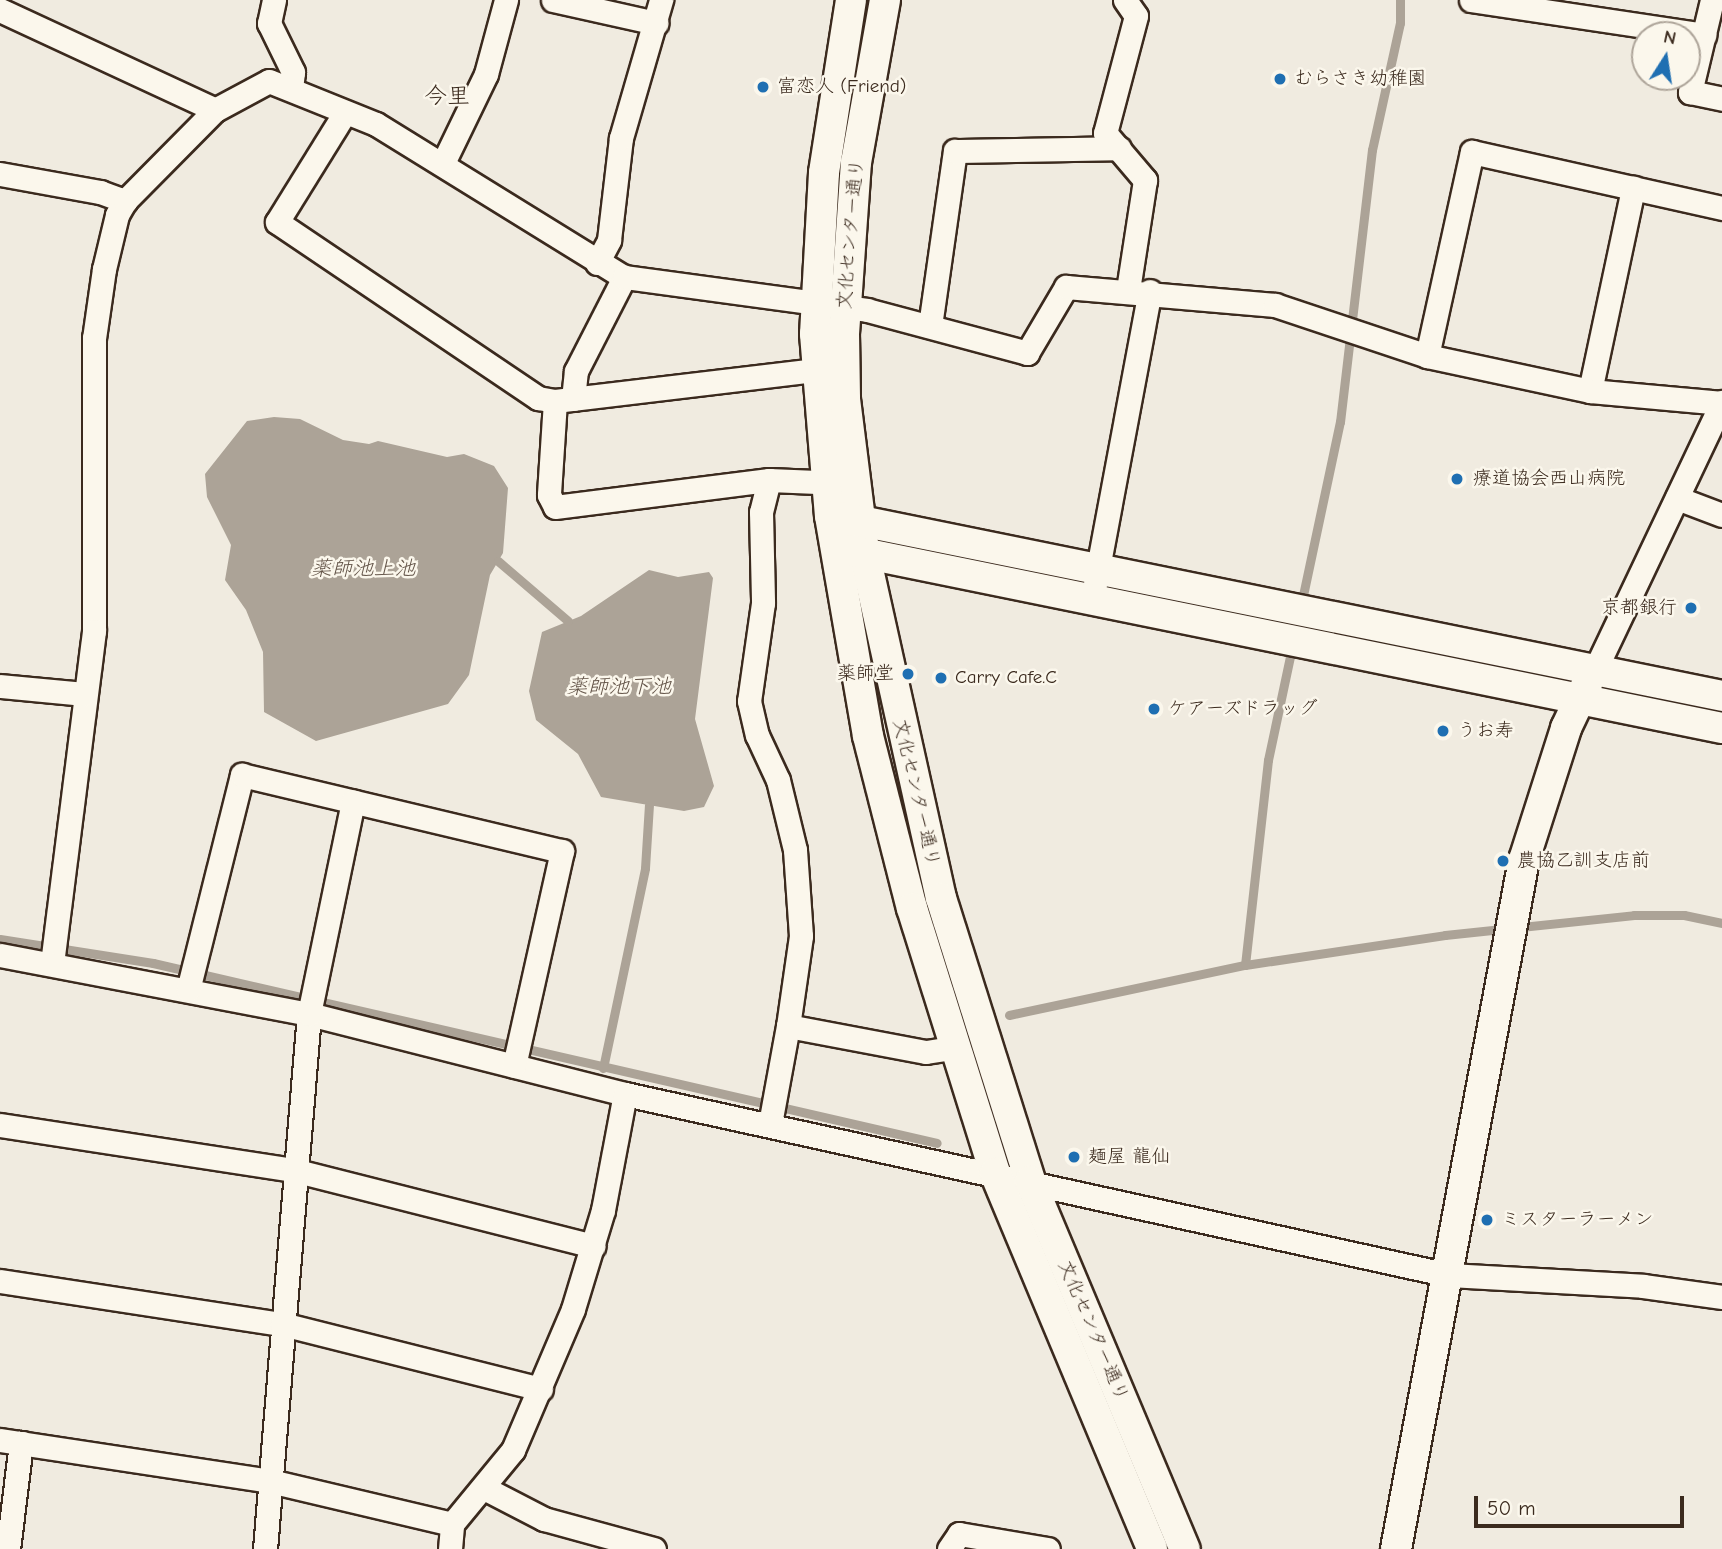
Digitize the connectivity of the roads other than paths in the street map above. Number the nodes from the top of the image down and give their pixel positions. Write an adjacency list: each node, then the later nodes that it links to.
1 (274, 0): 13 (street)
2 (506, 0): 18 (street)
3 (553, 0): 11 (street)
4 (661, 0): 11 (street)
5 (851, 0): 26 (street, 文化センター通り)
6 (885, 0): 27 (street, 文化センター通り)
7 (1471, 0): 12 (street)
8 (1712, 0): 12 (street)
9 (1127, 1): 17 (street)
10 (0, 10): 15 (street)
11 (656, 23): 23 (street)
12 (1704, 35): 14 (street)
13 (291, 89): 15 (street); 16 (street)
14 (1722, 99)
15 (215, 110): 21 (street)
16 (344, 114): 18 (street); 32 (street)
17 (1119, 148): 25 (street); 28 (street)
18 (444, 161): 23 (street)
19 (0, 174): 21 (street)
20 (1633, 188): 22 (street); 29 (street); 31 (street)
21 (125, 201): 44 (street)
22 (1722, 208)
23 (597, 263): 24 (street)
24 (624, 277): 26 (street); 32 (street)
25 (1139, 290): 28 (street); 29 (street); 40 (street)
26 (815, 304): 27 (street); 30 (street, 文化センター通り)
27 (845, 309): 28 (street); 35 (street, 文化センター通り)
28 (930, 326)
29 (1427, 356): 31 (street)
30 (816, 370): 32 (street); 35 (street, 文化センター通り)
31 (1590, 391): 33 (street)
32 (564, 400): 34 (street)
33 (1722, 403): 36 (street)
34 (769, 480): 35 (street); 53 (street)
35 (840, 483): 38 (street, 文化センター通り)
36 (1677, 498): 37 (street); 42 (street)
37 (1722, 515)
38 (844, 517): 39 (street, 文化センター通り); 40 (street)
39 (849, 550): 41 (street); 54 (street, 文化センター通り); 61 (street, 文化センター通り)
40 (1097, 568): 41 (street); 42 (street)
41 (1092, 599): 46 (street)
42 (1594, 672): 45 (street); 46 (street)
43 (0, 686): 44 (street)
44 (85, 694): 49 (street)
45 (1722, 696)
46 (1578, 699): 47 (street); 63 (street)
47 (1722, 728)
48 (353, 801): 51 (street); 52 (street); 55 (street)
49 (53, 950): 50 (street); 51 (street)
50 (0, 955)
51 (191, 979): 52 (street)
52 (311, 1005): 55 (street); 59 (street)
53 (788, 1026): 54 (street); 57 (street)
54 (956, 1047): 60 (street, 文化センター通り)
55 (516, 1055): 56 (street)
56 (625, 1094): 57 (street); 62 (street)
57 (772, 1111): 60 (street)
58 (0, 1125): 59 (street)
59 (293, 1170): 62 (street); 66 (street)
60 (995, 1173): 61 (street); 78 (street, 文化センター通り)
61 (1030, 1181): 63 (street); 79 (street, 文化センター通り)
62 (594, 1246): 67 (street)
63 (1449, 1275): 65 (street); 80 (street)
64 (0, 1281): 66 (street)
65 (1722, 1297)
66 (282, 1324): 67 (street); 69 (street)
67 (541, 1390): 70 (street)
68 (10, 1442): 69 (street); 72 (street)
69 (270, 1481): 71 (street); 73 (street)
70 (484, 1489): 71 (street); 75 (street)
71 (452, 1524): 74 (street)
72 (8, 1549)
73 (265, 1549)
74 (450, 1549)
75 (654, 1549)
76 (949, 1549): 77 (street)
77 (1048, 1549)
78 (1152, 1549)
79 (1185, 1549)
80 (1396, 1549)

